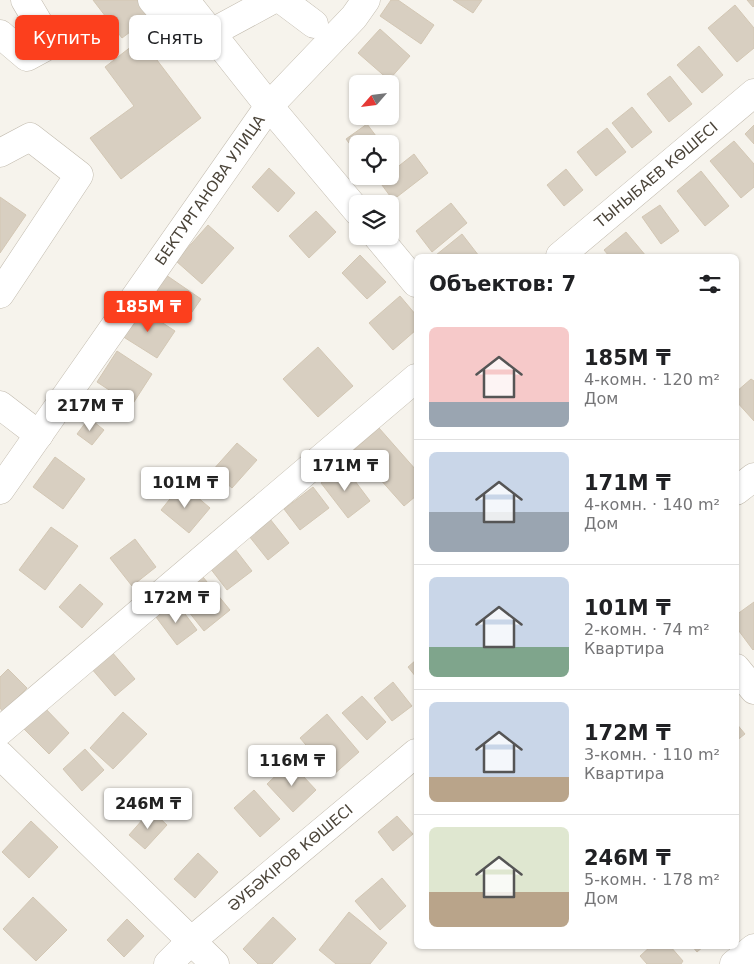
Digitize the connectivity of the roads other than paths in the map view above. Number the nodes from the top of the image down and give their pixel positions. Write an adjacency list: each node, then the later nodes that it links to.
1 (25, 0): 10 (street)
2 (152, 0): 3 (street)
3 (185, 0): 7 (street)
4 (272, 0): 9 (street)
5 (282, 0): 8 (street)
6 (364, 1): 13 (street, БЕКТУРГАНОВА УЛИЦА)
7 (197, 15)
8 (314, 24)
9 (221, 28)
10 (0, 34)
11 (221, 46): 13 (street)
12 (754, 93): 17 (street, ТЫНЫБАЕВ КӨШЕСІ)
13 (269, 106): 15 (street); 22 (street, БЕКТУРГАНОВА УЛИЦА)
14 (0, 153): 19 (street)
15 (349, 201)
16 (384, 245): 18 (street)
17 (562, 254)
18 (414, 281)
19 (0, 294)
20 (414, 380): 28 (street)
21 (0, 405): 22 (street)
22 (39, 435): 25 (street, БЕКТУРГАНОВА УЛИЦА)
23 (754, 477): 24 (street)
24 (739, 489)
25 (0, 490)
26 (739, 672): 27 (street)
27 (754, 690)
28 (0, 731)
29 (0, 755): 31 (street)
30 (414, 755): 31 (street, ӘУБӘКІРОВ КӨШЕСІ)
31 (191, 941): 33 (street, ӘУБӘКІРОВ КӨШЕСІ); 34 (street)
32 (754, 948): 35 (street)
33 (168, 964)
34 (215, 964)
35 (734, 964)

